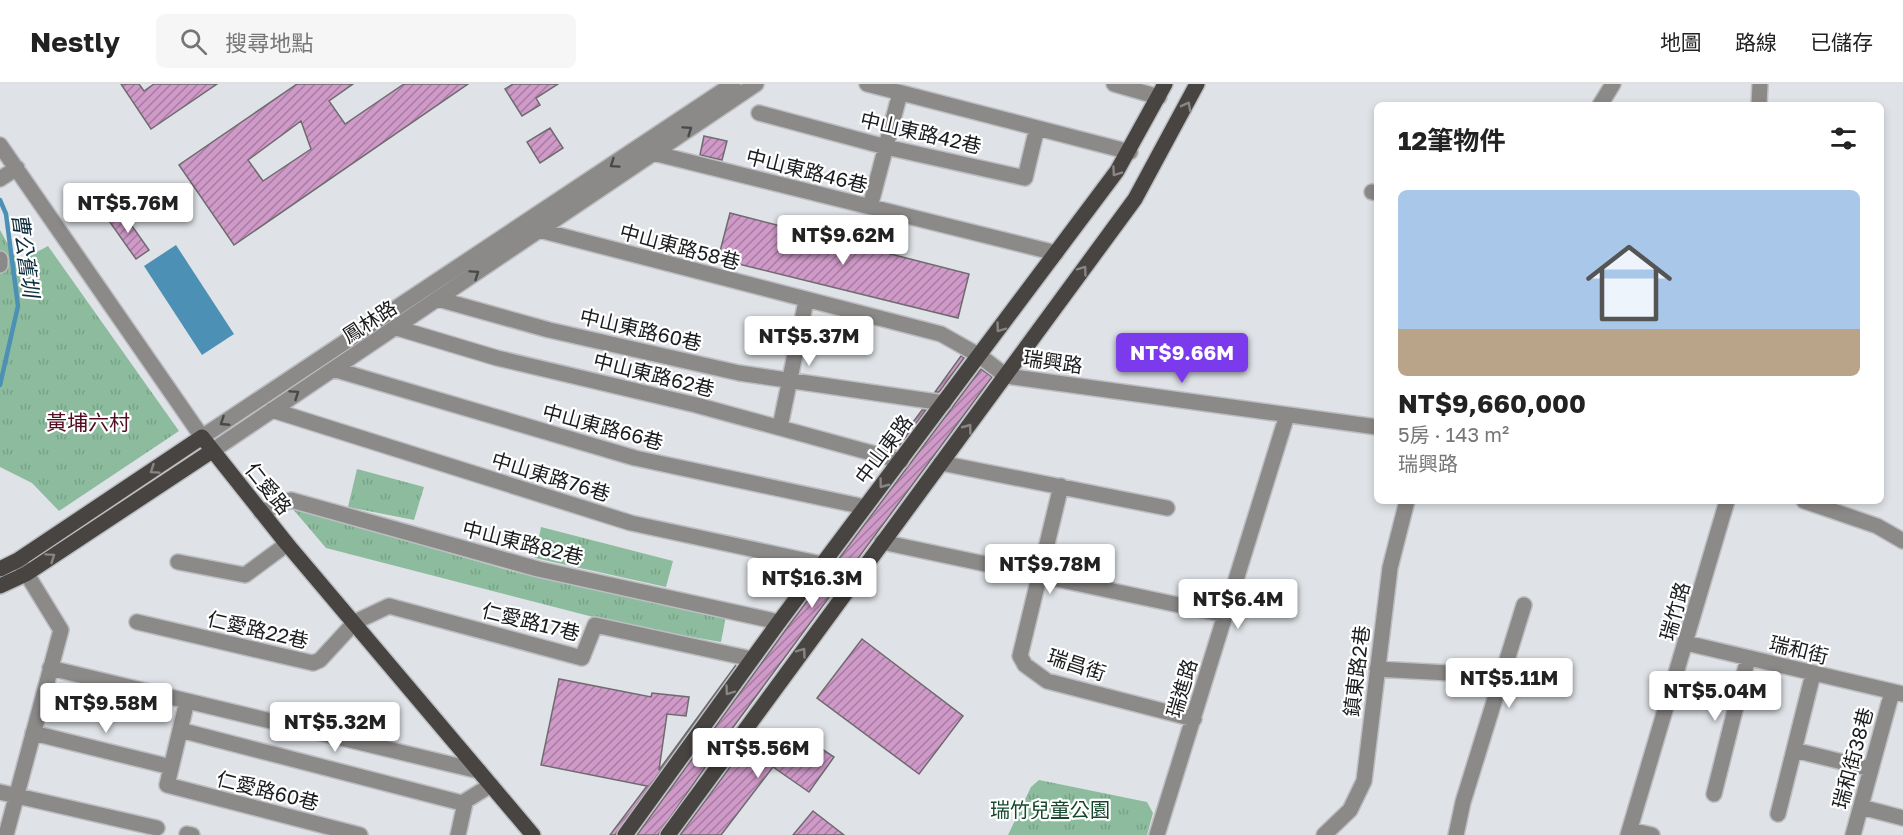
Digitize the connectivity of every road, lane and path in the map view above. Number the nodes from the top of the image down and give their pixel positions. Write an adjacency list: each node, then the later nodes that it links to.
1 (733, 84): 36 (street, 鳳林路, one-way to 36)
2 (756, 84): 17 (street, 鳳林路, one-way to 2)
3 (867, 84): 9 (street)
4 (1114, 84): 8 (street)
5 (1197, 84): 29 (main road, one-way to 5)
6 (1613, 84): 10 (street)
7 (1760, 84): 11 (street)
8 (1162, 90): 16 (main road, 中山東路)
9 (900, 93): 13 (street); 15 (street)
10 (1602, 102)
11 (1759, 102)
12 (759, 113): 15 (street, 中山東路42巷)
13 (1037, 128): 15 (street, 中山東路42巷); 16 (street)
14 (0, 145): 18 (street, 仁愛路)
15 (886, 147): 19 (street)
16 (1130, 152): 21 (main road, 中山東路, one-way to 21)
17 (653, 153): 19 (street, 中山東路46巷); 20 (street, 鳳林路)
18 (8, 174): 36 (street, 仁愛路)
19 (870, 207): 21 (street, 中山東路46巷)
20 (539, 230): 24 (street, 鳳林路, one-way to 20); 25 (street, 中山東路58巷)
21 (1056, 253): 27 (main road, 中山東路, one-way to 27)
22 (0, 259): 23 (street)
23 (0, 265)
24 (438, 299): 26 (street, 鳳林路); 30 (street, 中山東路60巷)
25 (806, 301): 27 (street, 中山東路58巷); 30 (street)
26 (397, 328): 28 (street, 鳳林路); 34 (street, 中山東路62巷)
27 (980, 356): 29 (street, 瑞興路); 31 (main road, 中山東路)
28 (333, 369): 32 (street, 鳳林路, one-way to 28); 44 (street, 中山東路66巷)
29 (1006, 376): 33 (street, 瑞興路); 39 (main road, one-way to 29)
30 (790, 380): 31 (street, 中山東路60巷); 34 (street)
31 (944, 403): 38 (main road, 中山東路)
32 (272, 410): 37 (street, 鳳林路); 51 (street, 中山東路76巷)
33 (1287, 415): 35 (street, 瑞興路); 57 (street, 瑞進路)
34 (780, 427): 38 (street, 中山東路62巷)
35 (1374, 427)
36 (202, 437): 37 (main road, 仁愛路); 52 (main road, 鳳林路, one-way to 52)
37 (212, 451): 46 (main road, 仁愛路); 52 (main road, 鳳林路, one-way to 37)
38 (901, 461): 44 (main road, 中山東路, one-way to 44)
39 (941, 464): 40 (street); 48 (main road)
40 (1061, 486): 45 (street); 54 (street, 瑞昌街)
41 (1406, 504): 65 (street, 鎮東路2巷)
42 (1726, 504): 61 (street, 瑞竹路)
43 (1813, 504): 47 (street)
44 (865, 507): 51 (main road, 中山東路)
45 (1167, 508)
46 (261, 512): 49 (main road, 仁愛路); 60 (street, 中山東路82巷)
47 (1903, 541)
48 (882, 542): 54 (street); 92 (main road, one-way to 48)
49 (287, 544): 50 (street); 59 (main road, 仁愛路)
50 (178, 562)
51 (822, 564): 60 (main road, 中山東路)
52 (22, 567): 53 (main road, 鳳林路); 55 (main road, 鳳林路); 64 (street)
53 (0, 569)
54 (1039, 576): 57 (street); 70 (street, 瑞昌街)
55 (0, 586)
56 (1524, 606): 67 (street)
57 (1226, 615): 70 (street, 瑞進路)
58 (137, 622): 59 (street, 仁愛路22巷)
59 (354, 622): 63 (street, 仁愛路17巷); 76 (main road, 仁愛路)
60 (779, 622): 63 (main road, 中山東路)
61 (1686, 642): 62 (street, 瑞和街); 86 (street, 瑞竹路)
62 (1748, 658): 66 (street, 瑞和街); 79 (street)
63 (752, 659): 91 (main road, 中山東路, one-way to 91)
64 (50, 668): 69 (street); 72 (street)
65 (1377, 669): 67 (street); 94 (street, 鎮東路2巷)
66 (1813, 674): 68 (street, 瑞和街); 73 (street)
67 (1502, 676): 95 (street)
68 (1898, 693): 75 (street, 瑞和街38巷)
69 (187, 701): 71 (street); 76 (street)
70 (1194, 719): 93 (street, 瑞進路)
71 (180, 730): 74 (street); 81 (street)
72 (33, 733): 74 (street); 80 (street)
73 (1794, 750): 75 (street); 83 (street)
74 (171, 767): 88 (street, 仁愛路60巷)
75 (1871, 769): 82 (street, 瑞和街38巷)
76 (479, 771): 77 (main road, 仁愛路)
77 (491, 785): 81 (street); 90 (main road, 仁愛路)
78 (0, 792): 80 (street)
79 (1714, 794)
80 (16, 795): 85 (street); 87 (street)
81 (465, 803): 89 (street)
82 (1861, 807): 84 (street); 97 (street, 瑞和街38巷)
83 (1778, 814)
84 (1903, 818)
85 (157, 828)
86 (1629, 833): 96 (street)
87 (6, 835)
88 (360, 835)
89 (458, 835)
90 (534, 835)
91 (625, 835)
92 (668, 835)
93 (1158, 835)
94 (1324, 835)
95 (1456, 835)
96 (1652, 835)
97 (1853, 835)

